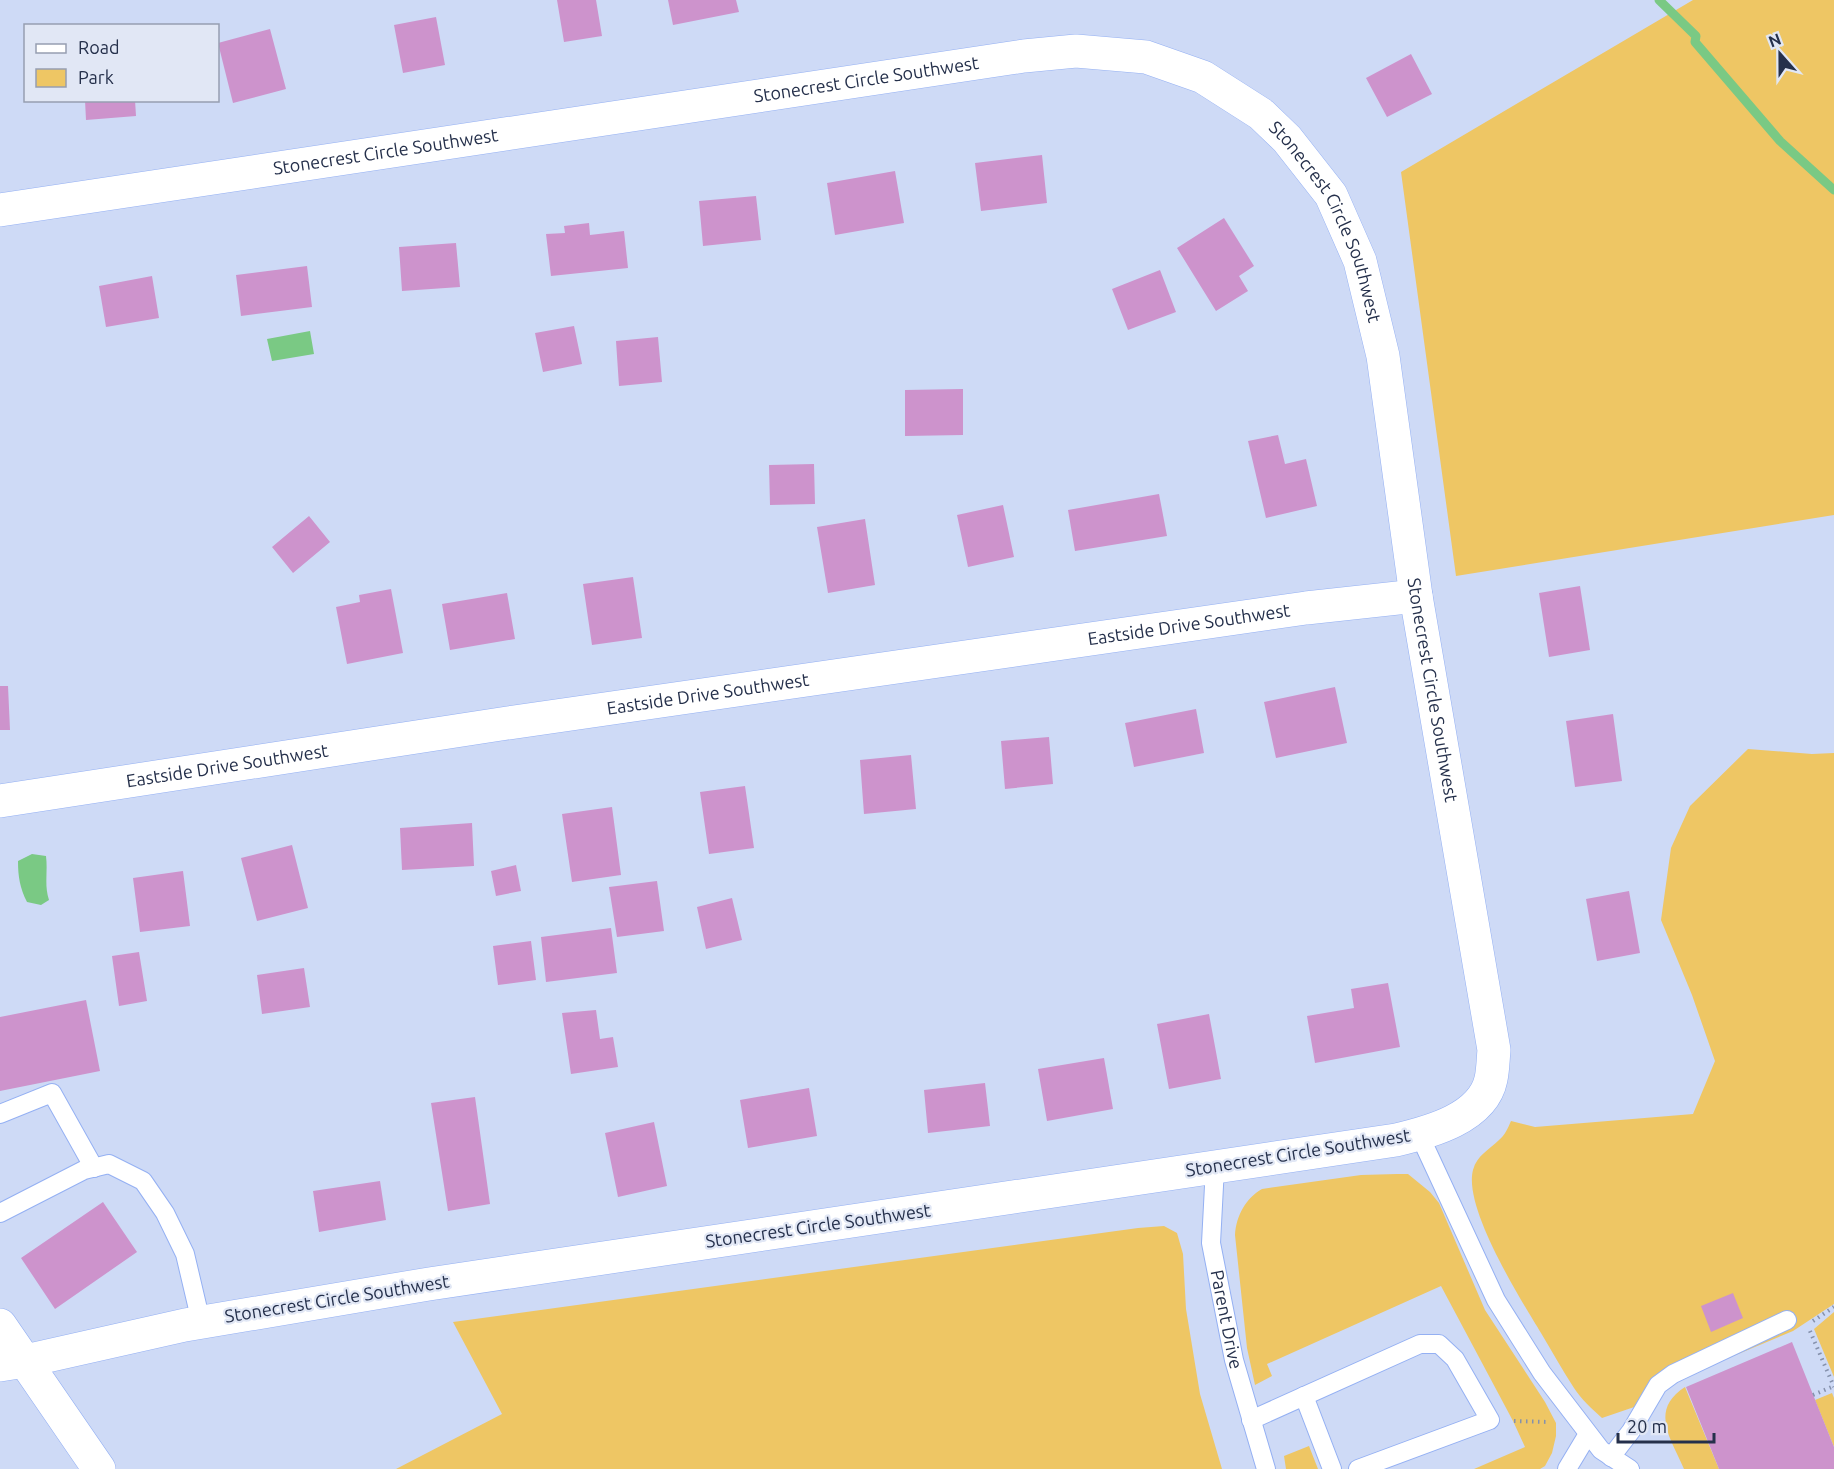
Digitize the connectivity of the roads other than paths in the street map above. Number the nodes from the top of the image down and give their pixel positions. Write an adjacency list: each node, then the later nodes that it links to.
1 (0, 210): 2 (street, Stonecrest Circle Southwest)
2 (1416, 596): 3 (street, Eastside Drive Southwest); 5 (street, Stonecrest Circle Southwest)
3 (0, 801)
4 (0, 1114): 7 (lane)
5 (1419, 1134): 6 (street, Stonecrest Circle Southwest); 15 (lane)
6 (1215, 1167): 10 (street, Stonecrest Circle Southwest); 14 (lane, Parent Drive)
7 (94, 1168): 8 (lane); 10 (lane)
8 (0, 1213)
9 (1787, 1320): 16 (lane)
10 (201, 1322): 12 (street, Stonecrest Circle Southwest)
11 (0, 1325): 12 (street)
12 (13, 1363): 17 (street)
13 (1304, 1396): 14 (lane); 19 (lane); 20 (lane)
14 (1251, 1420): 18 (lane, Parent Drive)
15 (1588, 1434): 16 (lane); 21 (lane)
16 (1611, 1457): 22 (lane)
17 (99, 1469)
18 (1266, 1469)
19 (1332, 1469)
20 (1358, 1469)
21 (1567, 1469)
22 (1630, 1469)

